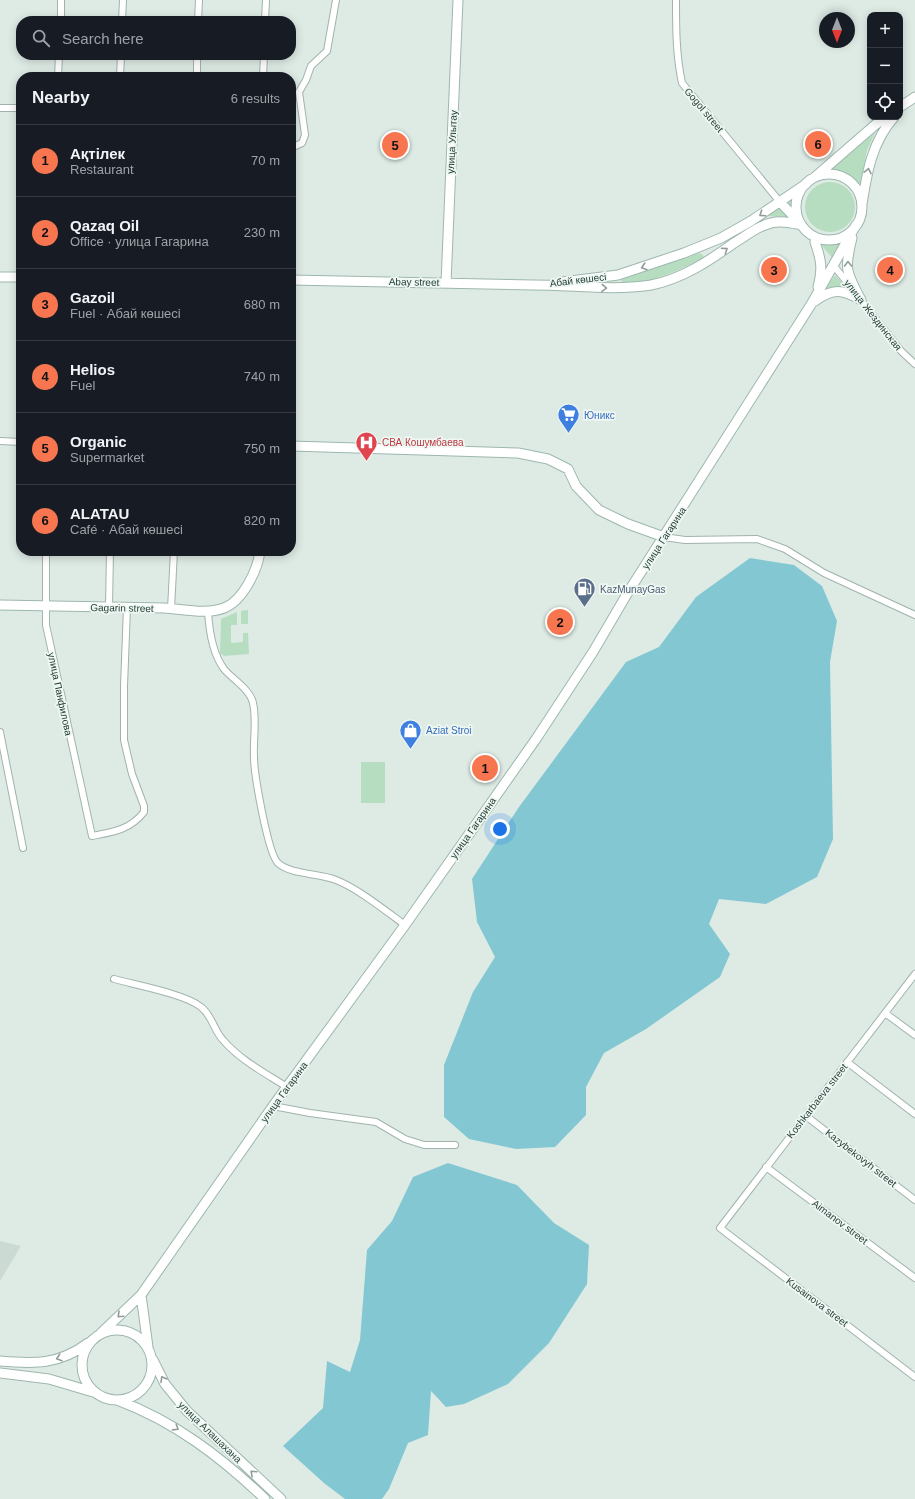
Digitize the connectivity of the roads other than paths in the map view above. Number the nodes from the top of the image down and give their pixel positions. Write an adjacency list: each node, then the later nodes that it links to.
1 (61, 0): 8 (street)
2 (123, 0): 9 (street)
3 (198, 0): 10 (street)
4 (266, 0): 11 (street)
5 (336, 0): 26 (street)
6 (458, 0): 38 (main road, улица Улытау)
7 (676, 0): 29 (street, Gogol street)
8 (60, 16)
9 (122, 16)
10 (198, 16)
11 (265, 16)
12 (59, 60): 16 (street)
13 (121, 60): 17 (street)
14 (197, 60): 18 (street)
15 (264, 60): 19 (street)
16 (58, 72)
17 (120, 72)
18 (197, 72)
19 (264, 72)
20 (915, 97): 21 (main road)
21 (903, 106)
22 (0, 108): 23 (street)
23 (16, 108)
24 (881, 120): 27 (main road)
25 (892, 120): 30 (main road, one-way to 25)
26 (296, 146)
27 (814, 178): 28 (main road); 30 (main road)
28 (806, 184): 29 (main road, Абай көшесі); 32 (main road)
29 (780, 202): 32 (main road); 39 (main road, Абай көшесі, one-way to 39)
30 (861, 209): 31 (main road)
31 (856, 225): 32 (main road); 34 (main road, улица Гагарина); 40 (main road, one-way to 31)
32 (803, 228): 33 (main road); 39 (main road, Абай көшесі, one-way to 32)
33 (815, 242): 34 (main road); 41 (main road)
34 (834, 266): 40 (street, улица Жездинская); 41 (main road, улица Гагарина)
35 (0, 277): 36 (main road)
36 (16, 277)
37 (296, 280): 38 (main road, Abay street)
38 (446, 283): 39 (main road, Abay street)
39 (537, 285)
40 (861, 300): 41 (main road); 42 (street, улица Жездинская)
41 (812, 303): 46 (main road, улица Гагарина)
42 (915, 364)
43 (0, 441): 44 (street)
44 (16, 442)
45 (296, 446): 46 (main road)
46 (664, 537): 57 (street); 60 (main road, улица Гагарина)
47 (46, 556): 52 (street, улица Панфилова)
48 (110, 556): 53 (street)
49 (174, 556): 55 (street)
50 (259, 556): 56 (main road, Gagarin street)
51 (0, 605): 52 (main road, Gagarin street)
52 (45, 606): 53 (main road, Gagarin street); 54 (street, улица Панфилова)
53 (109, 607): 54 (main road, Gagarin street)
54 (128, 608): 55 (main road, Gagarin street)
55 (171, 608): 56 (main road, Gagarin street)
56 (208, 611): 60 (street)
57 (915, 615)
58 (0, 732): 59 (street)
59 (23, 848)
60 (405, 925): 66 (main road, улица Гагарина)
61 (915, 974): 63 (street, Koshkarbaeva street)
62 (114, 979): 66 (street)
63 (885, 1013): 64 (street); 65 (street, Koshkarbaeva street)
64 (915, 1035)
65 (847, 1062): 68 (street); 69 (street, Koshkarbaeva street)
66 (287, 1087): 67 (main road, улица Гагарина)
67 (273, 1106): 70 (street); 75 (main road, улица Гагарина)
68 (915, 1114)
69 (806, 1116): 71 (street, Koshkarbaeva street); 72 (street, Kazybekovyh street)
70 (455, 1145)
71 (766, 1167): 73 (street, Koshkarbaeva street); 74 (street, Aimanov street)
72 (915, 1200)
73 (720, 1228): 80 (street, Kusainova street)
74 (915, 1278)
75 (141, 1295): 76 (main road, улица Гагарина, one-way to 76); 77 (main road)
76 (96, 1337): 77 (main road); 78 (main road, one-way to 78); 81 (main road)
77 (150, 1353): 82 (main road); 84 (main road, улица Алашахана, one-way to 77)
78 (0, 1361)
79 (0, 1373): 81 (main road)
80 (915, 1376)
81 (94, 1392): 82 (main road)
82 (116, 1400): 83 (main road, улица Алашахана, one-way to 83)
83 (265, 1499)
84 (281, 1499)

